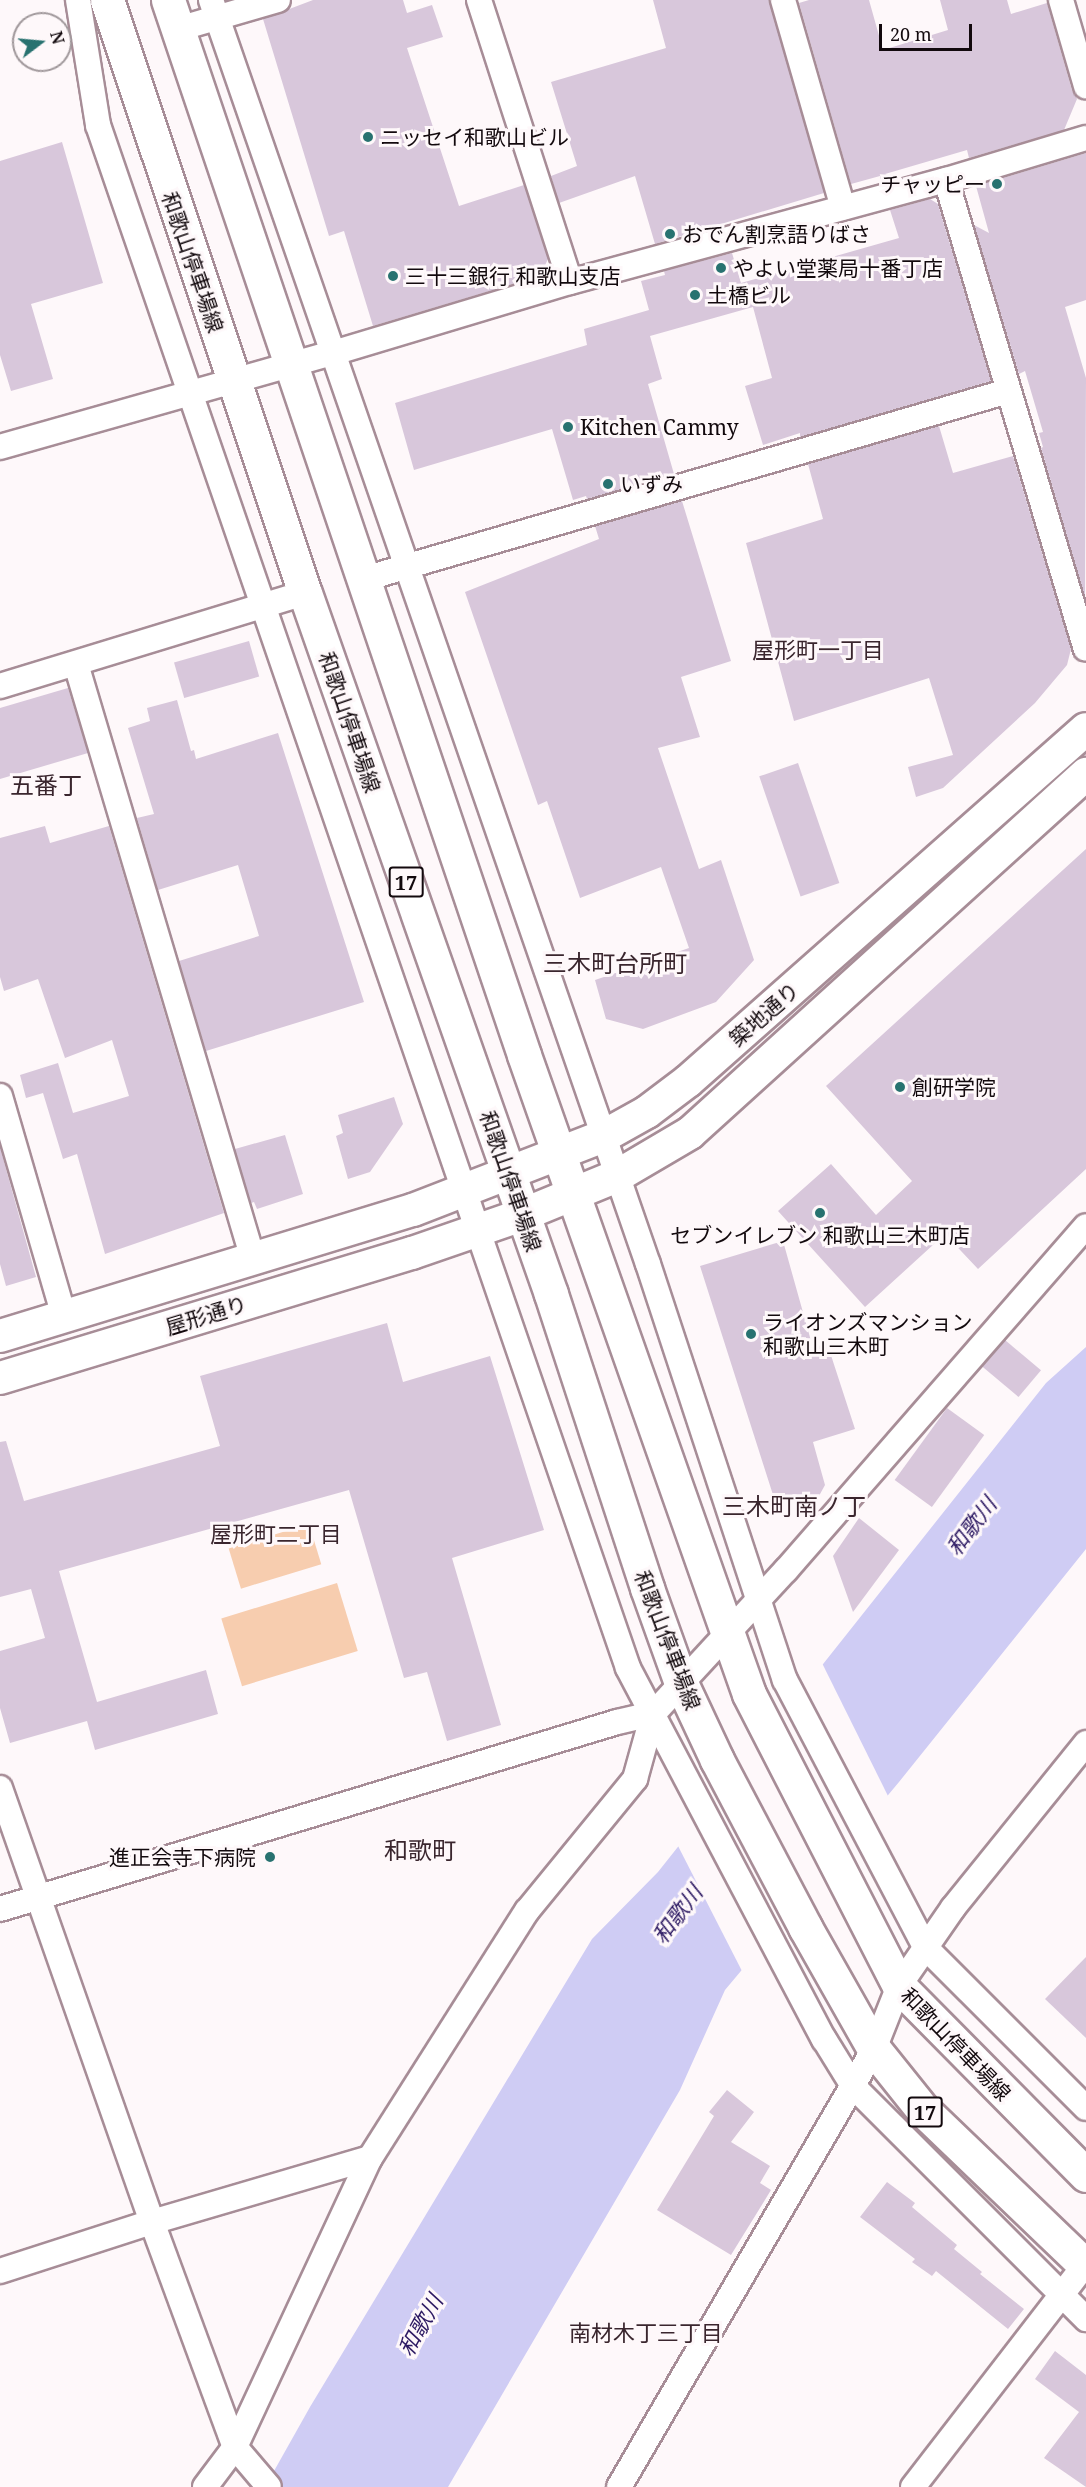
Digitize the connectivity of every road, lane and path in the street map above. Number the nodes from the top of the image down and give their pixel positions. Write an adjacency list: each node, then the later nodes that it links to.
1 (78, 0): 18 (street)
2 (107, 0): 16 (main road, 和歌山停車場線 / 17)
3 (278, 0): 7 (street)
4 (479, 0): 13 (street)
5 (783, 0): 12 (street)
6 (1061, 0): 9 (street)
7 (214, 9): 8 (street); 14 (street)
8 (173, 15): 15 (main road, 和歌山停車場線)
9 (1086, 86)
10 (1086, 138): 11 (street)
11 (946, 180): 12 (street); 17 (street)
12 (843, 208): 13 (street)
13 (570, 282): 14 (street)
14 (333, 353): 15 (street); 20 (street)
15 (292, 364): 16 (street); 21 (main road, 和歌山停車場線)
16 (233, 381): 18 (street); 22 (main road, 和歌山停車場線 / 17)
17 (1008, 391): 20 (street); 24 (street)
18 (190, 393): 19 (street); 23 (street)
19 (0, 447)
20 (407, 565): 21 (street); 30 (street)
21 (364, 579): 31 (main road, 和歌山停車場線)
22 (305, 593): 23 (street); 33 (main road, 和歌山停車場線 / 17)
23 (264, 606): 25 (street); 35 (street)
24 (1086, 649)
25 (76, 664): 26 (street); 42 (street)
26 (0, 686)
27 (1086, 729): 30 (street, 築地通り)
28 (1086, 774): 34 (street, 築地通り)
29 (0, 1096): 32 (street)
30 (604, 1136): 31 (street, 築地通り); 34 (street)
31 (559, 1154): 33 (street, 築地通り); 36 (main road, 和歌山停車場線)
32 (9, 1162): 43 (street)
33 (508, 1174): 35 (street, 築地通り); 37 (main road, 和歌山停車場線 / 17)
34 (617, 1176): 36 (street, 築地通り); 46 (street)
35 (465, 1191): 38 (street, 築地通り); 40 (street)
36 (572, 1194): 37 (street, 築地通り); 47 (main road, 和歌山停車場線)
37 (522, 1215): 40 (street, 築地通り); 48 (main road, 和歌山停車場線 / 17)
38 (392, 1216): 42 (street, 屋形通り)
39 (1086, 1226): 46 (street)
40 (478, 1230): 41 (street, 築地通り); 49 (street)
41 (412, 1252): 45 (street, 屋形通り)
42 (253, 1259): 43 (street, 屋形通り)
43 (64, 1316): 44 (street, 屋形通り)
44 (0, 1336)
45 (0, 1378)
46 (758, 1599): 47 (street); 54 (street)
47 (728, 1632): 48 (street); 55 (main road, 和歌山停車場線)
48 (681, 1683): 49 (street); 56 (main road, 和歌山停車場線 / 17)
49 (653, 1714): 52 (street); 57 (street); 59 (street)
50 (1086, 1743): 54 (street)
51 (0, 1788): 52 (street)
52 (38, 1897): 53 (street); 61 (street)
53 (0, 1909)
54 (926, 1948): 55 (street); 58 (street)
55 (899, 1986): 56 (street); 60 (main road, 和歌山停車場線)
56 (874, 2049): 57 (street); 62 (main road, 和歌山停車場線 / 17)
57 (853, 2086): 64 (street); 69 (street)
58 (1086, 2108)
59 (370, 2158): 61 (street); 66 (street)
60 (1086, 2175)
61 (152, 2222): 63 (street); 66 (street)
62 (1086, 2264): 64 (street)
63 (0, 2271)
64 (1061, 2295): 65 (street); 70 (street)
65 (1086, 2319)
66 (235, 2446): 67 (street); 68 (street)
67 (205, 2487)
68 (269, 2487)
69 (619, 2487)
70 (913, 2487)

